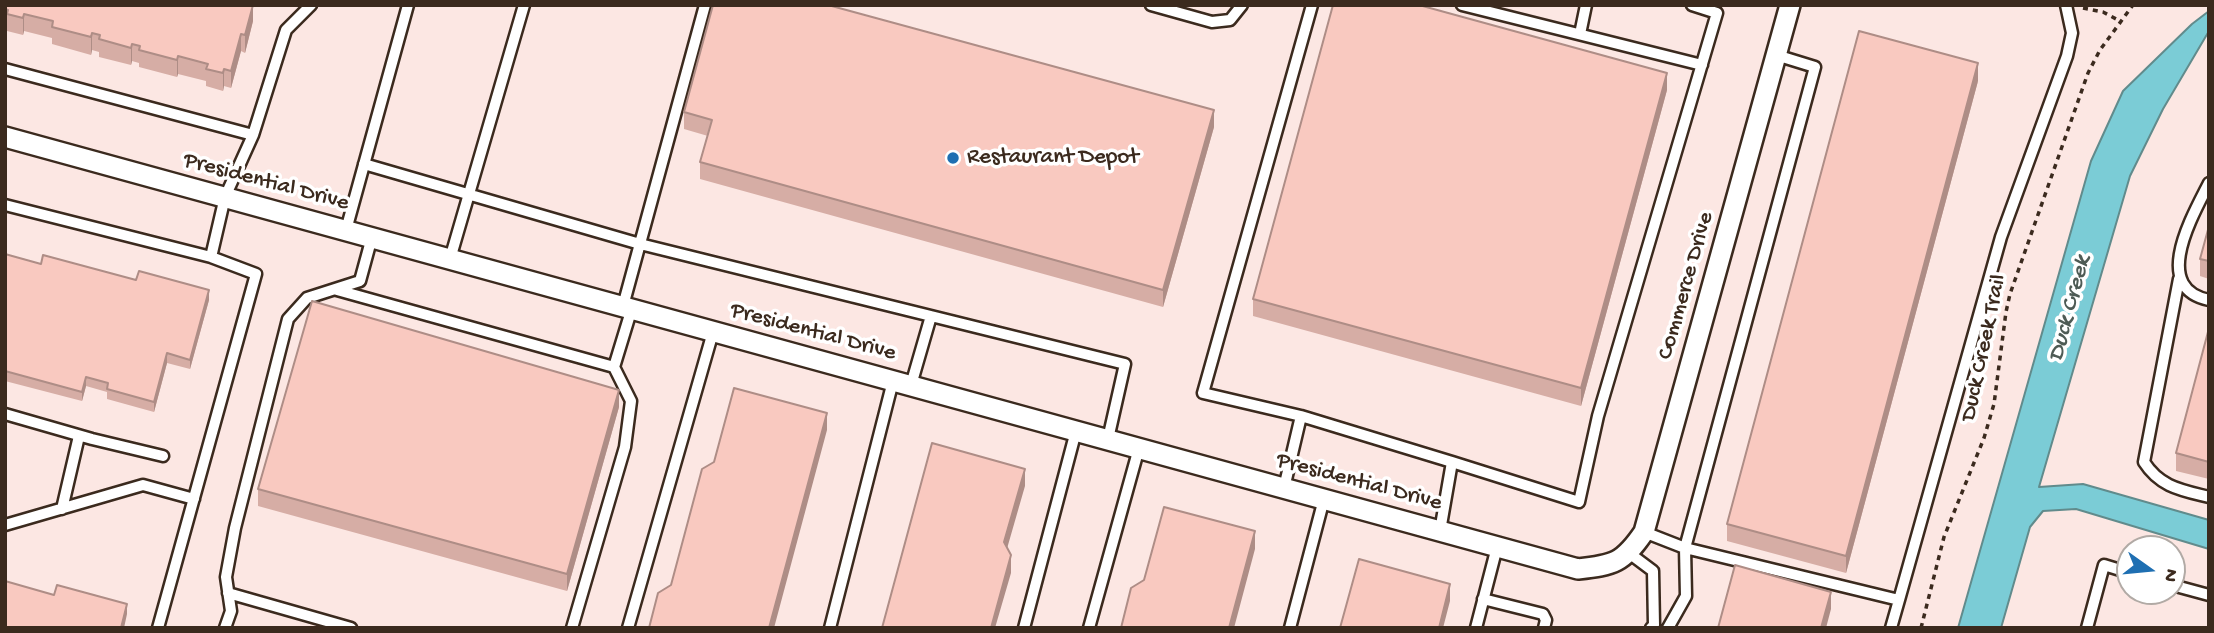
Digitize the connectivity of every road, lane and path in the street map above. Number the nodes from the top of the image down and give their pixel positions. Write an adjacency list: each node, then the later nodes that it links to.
1 (310, 5): 19 (lane)
2 (408, 5): 21 (lane)
3 (524, 5): 23 (lane)
4 (705, 5): 28 (lane)
5 (1151, 5): 6 (lane)
6 (1242, 5)
7 (1312, 5): 40 (lane)
8 (1462, 5): 15 (lane)
9 (1587, 5): 15 (lane)
10 (1692, 5): 17 (lane)
11 (1790, 5): 16 (street, Commerce Drive)
12 (2133, 5): 14 (path, Duck Creek Trail)
13 (2067, 8): 14 (path); 64 (lane)
14 (2120, 21): 79 (path, Duck Creek Trail)
15 (1580, 34): 17 (lane)
16 (1776, 55): 54 (street, Commerce Drive); 56 (lane)
17 (1702, 65): 46 (lane)
18 (5, 69): 19 (lane)
19 (253, 135): 24 (lane)
20 (5, 137): 24 (street, Presidential Drive)
21 (364, 164): 23 (lane); 26 (lane)
22 (2209, 183): 31 (lane)
23 (467, 195): 28 (lane); 30 (lane)
24 (225, 197): 26 (street, Presidential Drive); 29 (lane)
25 (5, 205): 29 (lane)
26 (346, 230): 27 (street, Presidential Drive)
27 (372, 237): 30 (street, Presidential Drive); 32 (lane)
28 (640, 244): 34 (lane); 35 (lane)
29 (211, 257): 49 (lane)
30 (450, 259): 34 (street, Presidential Drive)
31 (2179, 279): 33 (lane); 48 (lane)
32 (336, 290): 37 (lane); 61 (lane)
33 (2209, 300)
34 (627, 307): 36 (street, Presidential Drive); 37 (lane)
35 (931, 316): 38 (lane); 43 (lane)
36 (713, 332): 38 (street, Presidential Drive); 70 (lane)
37 (614, 367): 69 (lane)
38 (902, 383): 41 (street, Presidential Drive); 71 (lane)
39 (5, 414): 42 (lane)
40 (1301, 416): 46 (lane); 47 (lane)
41 (1076, 431): 43 (street, Presidential Drive); 72 (lane)
42 (79, 436): 45 (lane); 51 (lane)
43 (1108, 439): 44 (street, Presidential Drive)
44 (1139, 448): 47 (street, Presidential Drive); 73 (lane)
45 (163, 456)
46 (1452, 462): 53 (lane)
47 (1284, 488): 50 (street, Presidential Drive)
48 (2209, 498)
49 (194, 499): 51 (lane); 66 (lane)
50 (1324, 499): 53 (street, Presidential Drive); 74 (lane)
51 (62, 509): 52 (lane)
52 (5, 525)
53 (1440, 531): 55 (street, Presidential Drive)
54 (1644, 532): 56 (lane); 57 (street, Commerce Drive)
55 (1497, 547): 58 (street, Presidential Drive); 63 (lane)
56 (1685, 548): 64 (lane); 77 (lane)
57 (1629, 553): 58 (street, Commerce Drive); 65 (lane)
58 (1608, 566)
59 (2116, 569): 80 (lane)
60 (2186, 588): 62 (lane)
61 (228, 593): 67 (lane); 68 (lane)
62 (2209, 595)
63 (1483, 598): 75 (lane); 76 (lane)
64 (1899, 600): 78 (lane)
65 (1655, 627)
66 (158, 628)
67 (225, 628)
68 (351, 628)
69 (572, 628)
70 (628, 628)
71 (830, 628)
72 (1024, 628)
73 (1089, 628)
74 (1290, 628)
75 (1476, 628)
76 (1544, 628)
77 (1668, 628)
78 (1891, 628)
79 (1921, 628)
80 (2087, 628)

